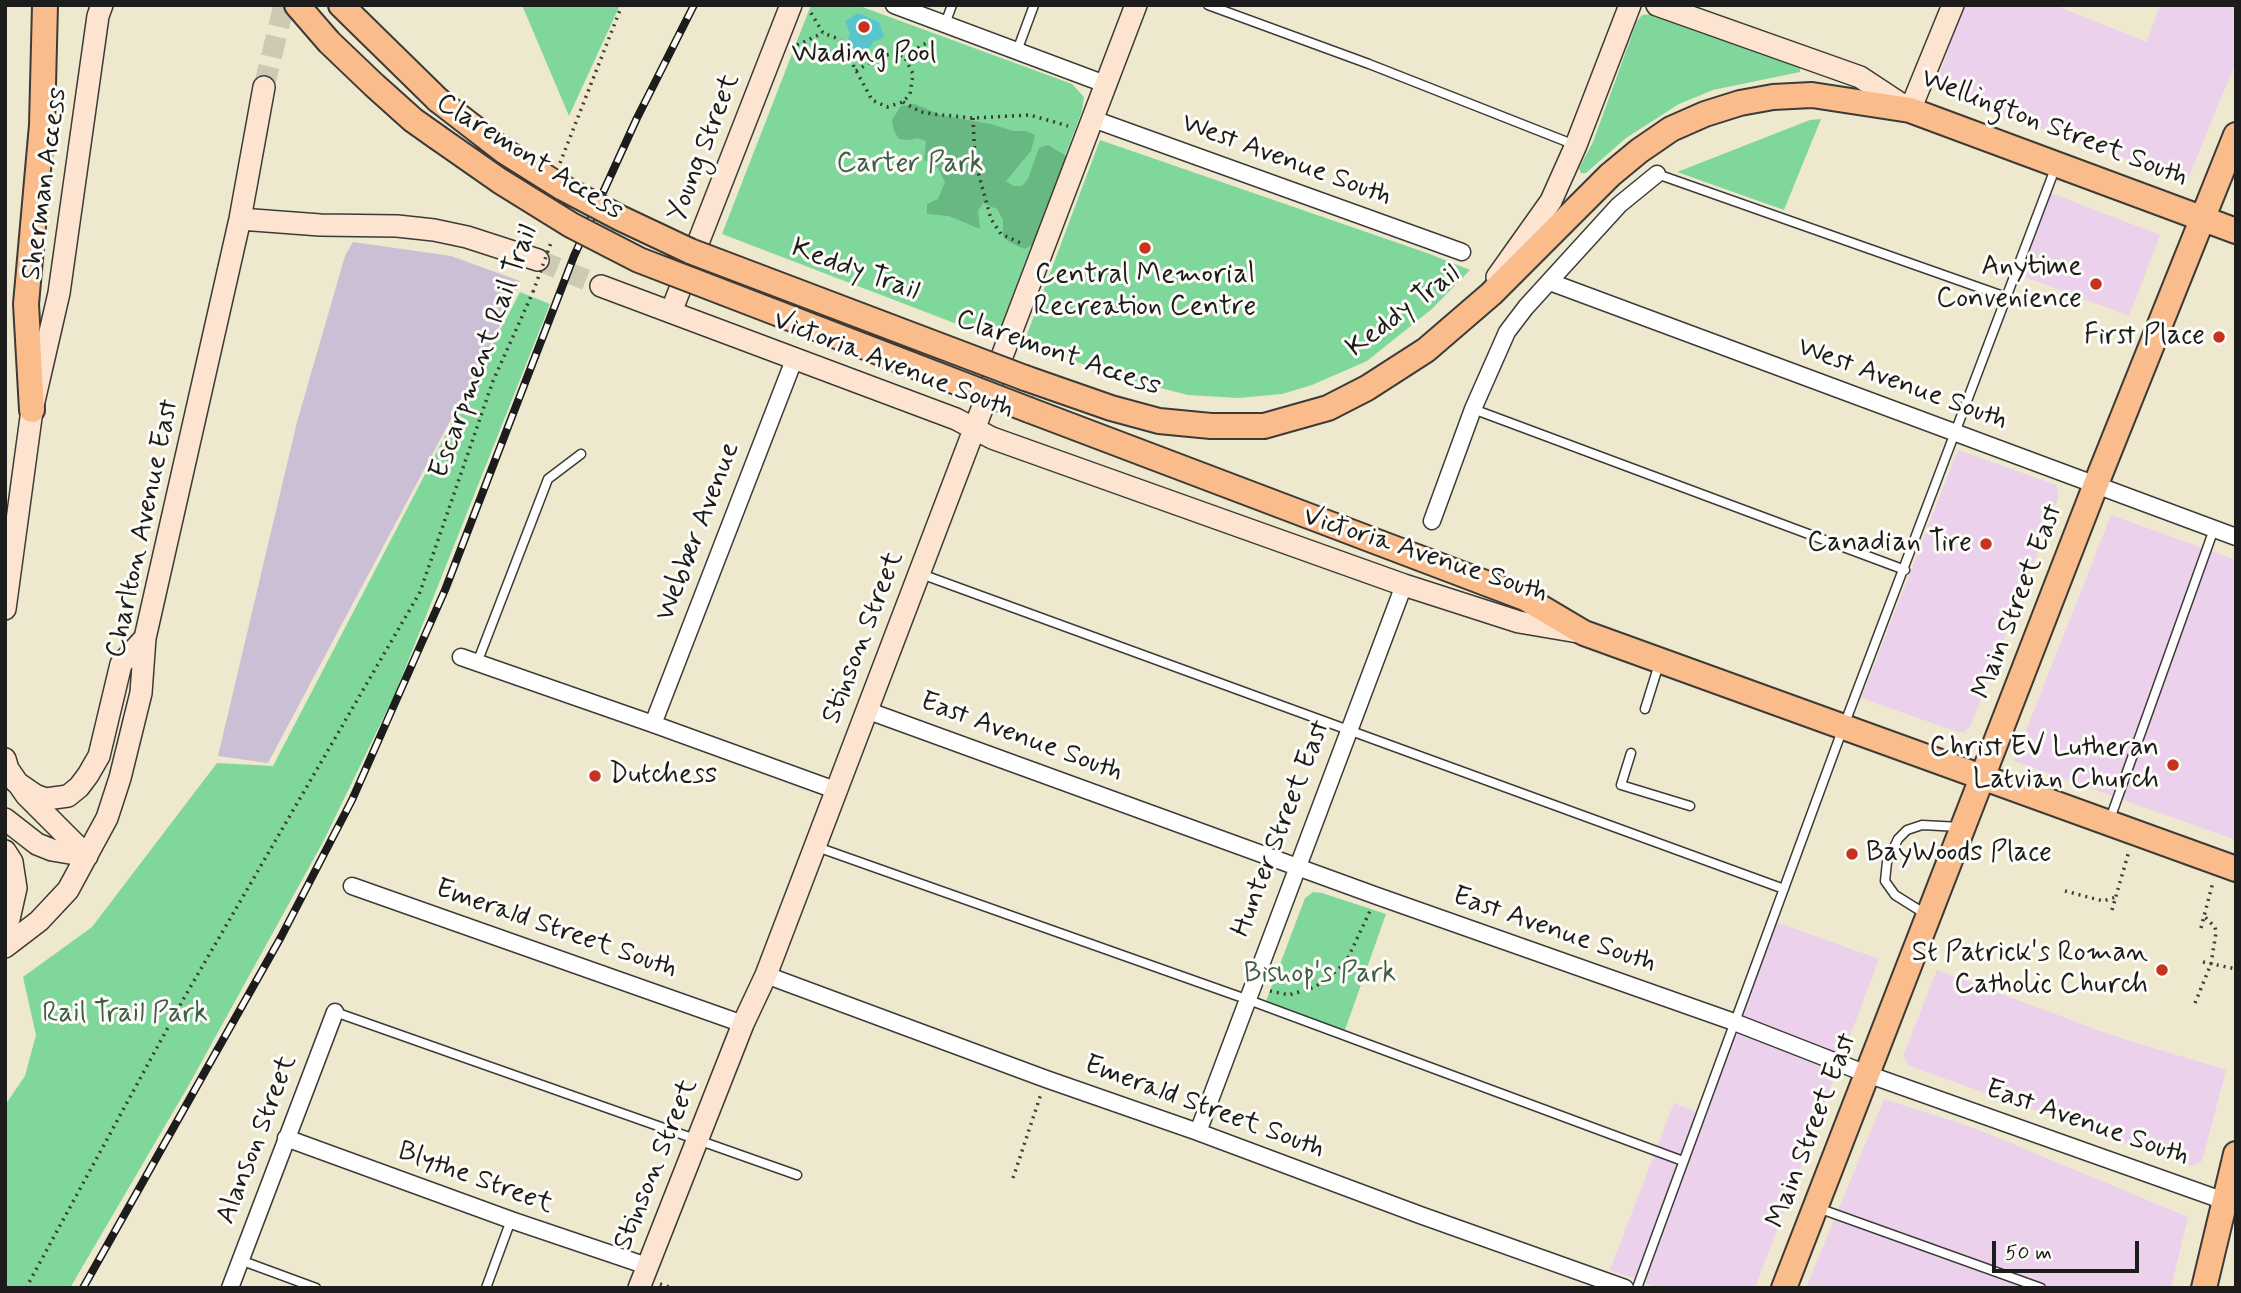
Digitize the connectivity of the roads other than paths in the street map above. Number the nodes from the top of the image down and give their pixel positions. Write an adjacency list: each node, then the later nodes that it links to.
1 (46, 5): 36 (main road)
2 (297, 5): 48 (main road, Claremont Access, bridge)
3 (341, 5): 32 (main road, Claremont Access, bridge)
4 (791, 5): 33 (street, Young Street)
5 (894, 5): 14 (street)
6 (952, 5): 14 (lane)
7 (1034, 5): 15 (lane)
8 (1136, 5): 16 (street, Stinson Street)
9 (1208, 5): 21 (lane)
10 (1630, 5): 21 (street)
11 (1657, 5): 18 (street, Wellington Street South)
12 (1953, 5): 18 (street)
13 (99, 9): 36 (street, Sherman Access)
14 (943, 24): 15 (street)
15 (1017, 51): 16 (street)
16 (1105, 84): 19 (street, Stinson Street)
17 (264, 87): 25 (street, Charlton Avenue East)
18 (1910, 110): 22 (main road, Wellington Street South); 32 (main road, Claremont Access)
19 (1091, 126): 27 (street, West Avenue South); 37 (street, Stinson Street)
20 (2236, 135): 24 (main road, Main Street East)
21 (1576, 145): 32 (street)
22 (2057, 163): 24 (main road, Wellington Street South); 31 (lane)
23 (1657, 174): 29 (street); 31 (lane)
24 (2203, 217): 26 (main road, Wellington Street South); 40 (main road, Main Street East)
25 (240, 219): 28 (street); 49 (street, Charlton Avenue East)
26 (2236, 231)
27 (1462, 252)
28 (538, 260)
29 (1550, 282): 35 (street); 38 (street, West Avenue South)
30 (601, 286): 33 (street, Victoria Avenue South)
31 (2006, 297): 38 (lane)
32 (1478, 304)
33 (671, 312): 34 (street, Victoria Avenue South)
34 (794, 360): 37 (street, Victoria Avenue South); 55 (street, Webber Avenue)
35 (1473, 409): 41 (street); 44 (lane)
36 (32, 410): 47 (street, Sherman Access)
37 (975, 431): 45 (street, Stinson Street); 46 (street, Victoria Avenue South)
38 (1956, 433): 40 (street, West Avenue South); 44 (lane)
39 (581, 454): 52 (lane)
40 (2096, 484): 42 (street, West Avenue South); 60 (main road, Main Street East)
41 (1432, 521)
42 (2214, 529): 43 (street, West Avenue South); 65 (lane)
43 (2236, 537)
44 (1905, 570): 56 (lane)
45 (918, 573): 54 (street, Stinson Street); 57 (lane)
46 (1404, 585): 48 (street, Victoria Avenue South); 57 (street, Hunter Street East)
47 (5, 609)
48 (1584, 633): 51 (main road, Victoria Avenue South)
49 (145, 638): 61 (street); 69 (street, Charlton Avenue East)
50 (461, 657): 52 (street)
51 (1660, 661): 53 (lane); 56 (main road, Victoria Avenue South)
52 (477, 663): 55 (street)
53 (1645, 709)
54 (866, 710): 62 (street, Stinson Street); 70 (street, East Avenue South)
55 (653, 724): 62 (street)
56 (1843, 728): 60 (main road, Victoria Avenue South); 73 (lane)
57 (1349, 730): 70 (street, Hunter Street East); 73 (lane)
58 (1631, 753): 63 (lane)
59 (5, 759): 61 (street)
60 (1982, 778): 65 (main road, Victoria Avenue South); 66 (main road, Main Street East)
61 (16, 782): 69 (street)
62 (835, 790): 67 (street, Stinson Street)
63 (1690, 806)
64 (5, 819): 69 (street)
65 (2109, 823): 71 (main road, Victoria Avenue South)
66 (1963, 828): 74 (main road, Main Street East); 74 (lane)
67 (814, 846): 77 (street, Stinson Street); 78 (lane)
68 (5, 851): 75 (street)
69 (87, 856): 76 (street, Charlton Avenue East)
70 (1298, 866): 78 (street, Hunter Street East); 80 (street, East Avenue South)
71 (2227, 866)
72 (352, 886): 81 (street, Emerald Street South)
73 (1784, 889): 80 (lane)
74 (1928, 917): 82 (main road, Main Street East)
75 (5, 925)
76 (5, 947)
77 (766, 975): 81 (street, Stinson Street); 83 (street, Emerald Street South)
78 (1249, 993): 83 (street, Hunter Street East); 87 (lane)
79 (335, 1012): 84 (street, Alanson Street); 85 (lane)
80 (1734, 1023): 82 (street, East Avenue South); 87 (lane)
81 (743, 1024): 85 (street, Stinson Street)
82 (1867, 1074): 89 (street, East Avenue South); 90 (main road, Main Street East)
83 (1198, 1132): 98 (street, Emerald Street South)
84 (286, 1138): 91 (street, Blythe Street); 92 (street, Alanson Street)
85 (696, 1141): 88 (lane); 93 (street, Stinson Street)
86 (2236, 1154): 89 (main road)
87 (1684, 1161): 99 (lane)
88 (797, 1175)
89 (2230, 1203): 102 (main road)
90 (1816, 1207): 100 (main road, Main Street East); 101 (lane)
91 (511, 1220): 93 (street, Blythe Street); 96 (lane)
92 (240, 1260): 94 (street, Alanson Street); 95 (lane)
93 (647, 1266): 97 (street, Stinson Street)
94 (230, 1288)
95 (316, 1288)
96 (486, 1288)
97 (639, 1288)
98 (1625, 1288)
99 (1637, 1288)
100 (1784, 1288)
101 (2041, 1288)
102 (2204, 1288)

